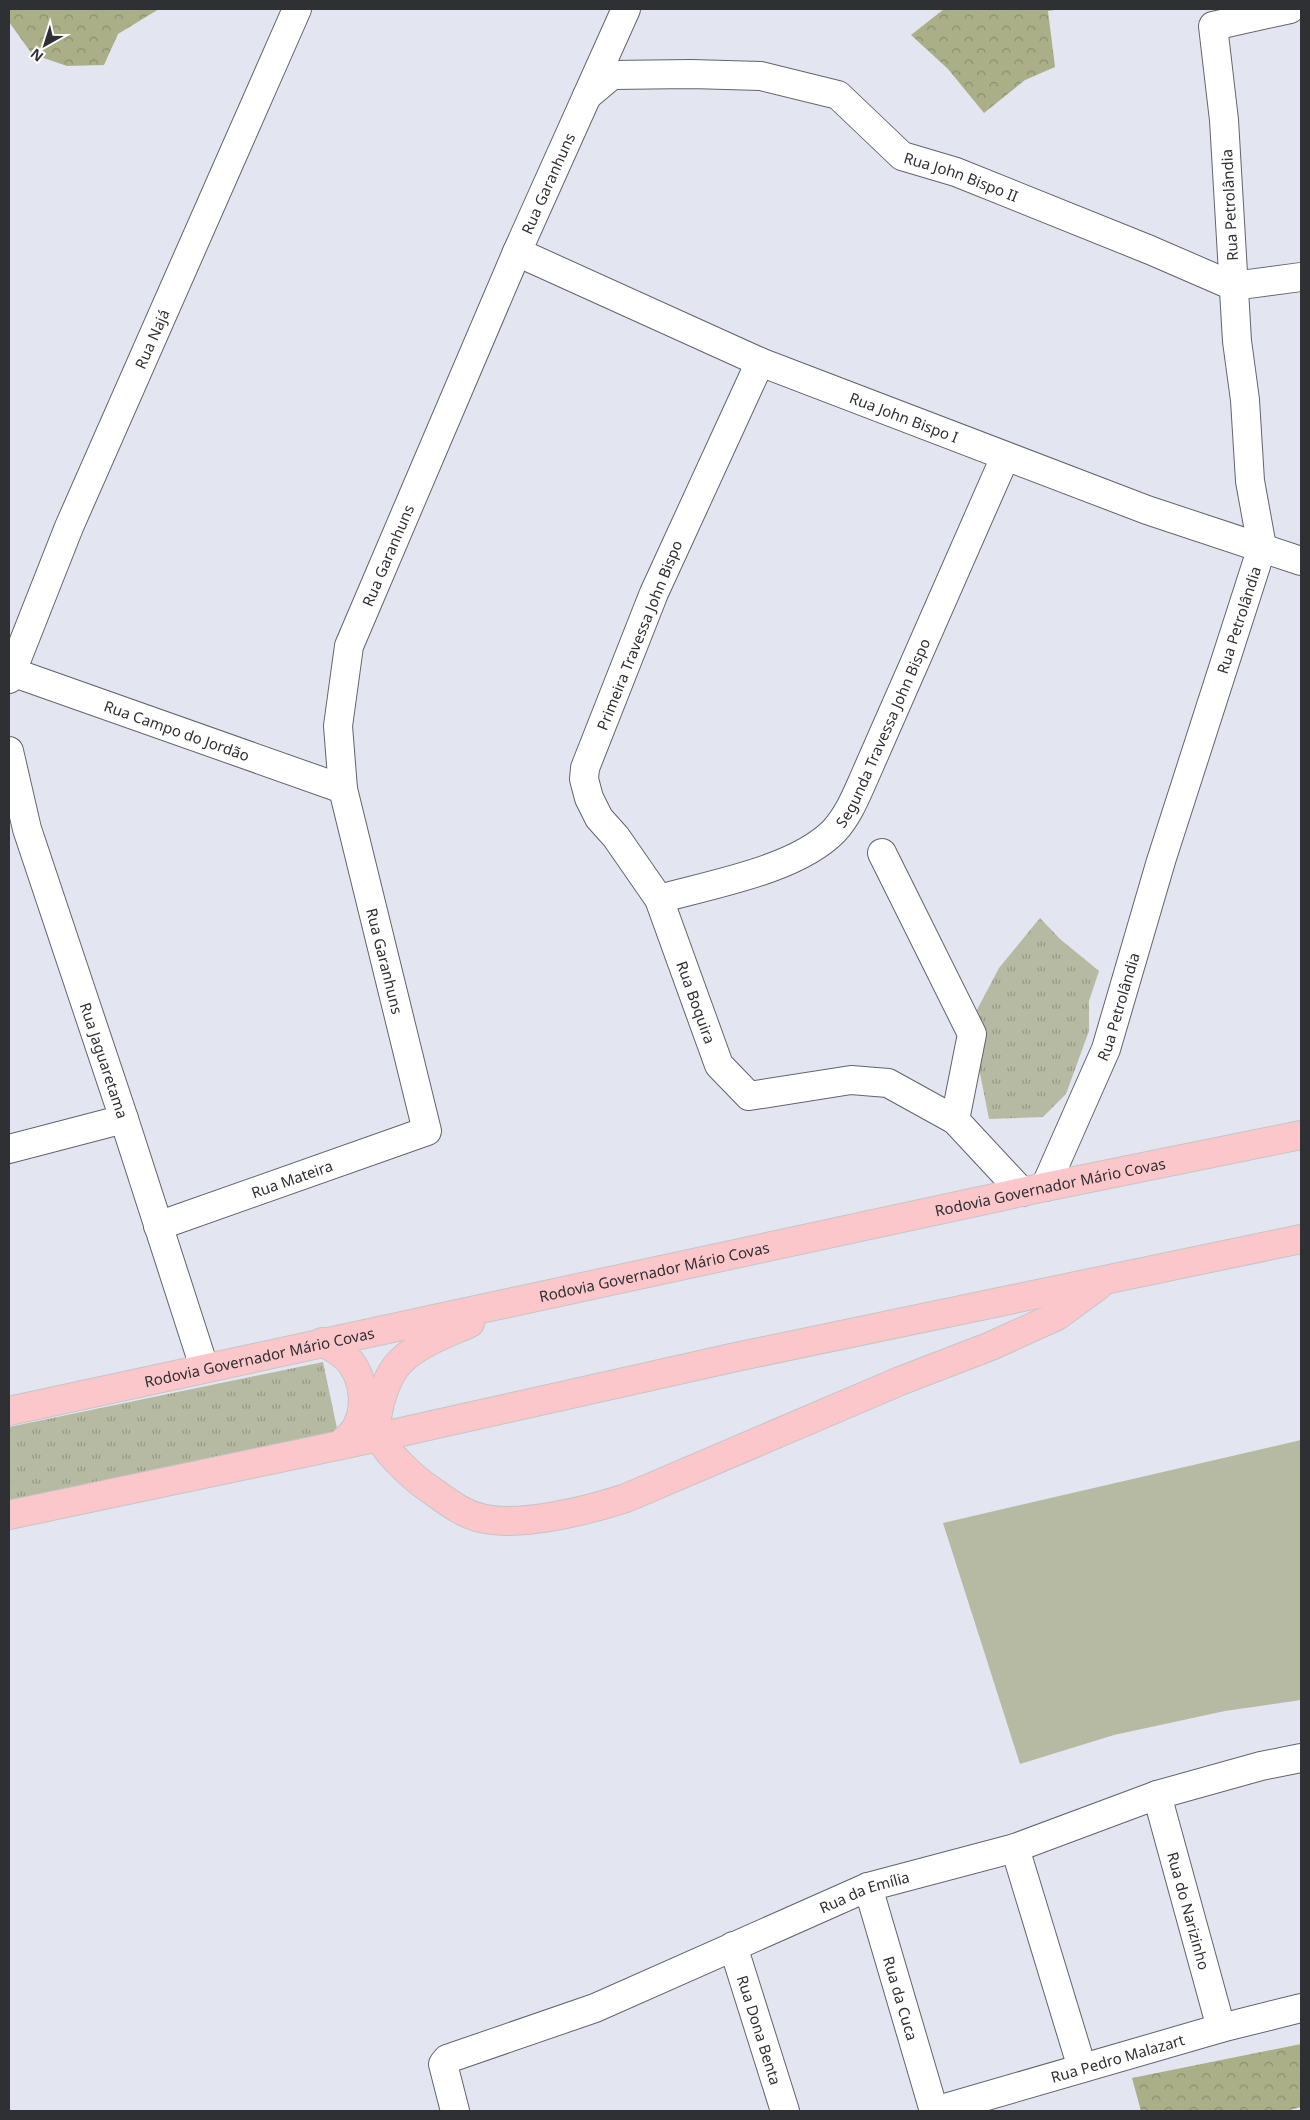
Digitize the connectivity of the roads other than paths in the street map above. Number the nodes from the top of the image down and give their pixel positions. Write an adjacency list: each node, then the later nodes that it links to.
1 (297, 9): 12 (street, Rua Najá)
2 (626, 9): 4 (street, Rua Garanhuns)
3 (1290, 9): 7 (street, Rua Petrolândia)
4 (586, 97): 5 (street, Rua Garanhuns); 7 (street, Rua John Bispo II)
5 (517, 252): 8 (street, Rua John Bispo I); 14 (street, Rua Garanhuns)
6 (1301, 277): 7 (street)
7 (1233, 286): 10 (street, Rua Petrolândia)
8 (760, 362): 9 (street, Rua John Bispo I); 16 (street, Primeira Travessa John Bispo)
9 (1005, 457): 10 (street, Rua John Bispo I); 16 (street, Segunda Travessa John Bispo)
10 (1262, 547): 11 (street, Rua John Bispo I); 22 (street, Rua Petrolândia)
11 (1301, 561)
12 (9, 674): 14 (street, Rua Campo do Jordão)
13 (9, 751): 17 (street, Rua Jaguaretama)
14 (343, 789): 19 (street, Rua Garanhuns)
15 (882, 853): 18 (street)
16 (659, 899): 18 (street, Rua Boquira)
17 (124, 1119): 21 (street); 23 (street, Rua Jaguaretama)
18 (955, 1120): 22 (street)
19 (427, 1131): 23 (street, Rua Mateira)
20 (1301, 1135): 22 (highway, Rodovia Governador Mário Covas)
21 (9, 1148)
22 (1034, 1189): 26 (highway, Rodovia Governador Mário Covas)
23 (158, 1226): 28 (street, Rua Jaguaretama)
24 (1301, 1239): 25 (highway)
25 (1105, 1281): 30 (highway); 30 (highway)
26 (518, 1302): 27 (highway, Rodovia Governador Mário Covas); 30 (highway)
27 (322, 1342): 28 (highway, Rodovia Governador Mário Covas); 31 (highway)
28 (204, 1367): 29 (highway, Rodovia Governador Mário Covas)
29 (9, 1411)
30 (379, 1437): 31 (highway)
31 (341, 1444): 32 (highway)
32 (9, 1514)
33 (1301, 1758): 34 (street, Rua da Emília)
34 (1157, 1795): 35 (street, Rua da Emília); 39 (street, Rua do Narizinho)
35 (1015, 1848): 36 (street, Rua da Emília); 40 (street)
36 (868, 1887): 37 (street, Rua da Emília); 43 (street, Rua da Cuca)
37 (733, 1946): 41 (street, Rua da Emília); 42 (street, Rua Dona Benta)
38 (1301, 2008): 39 (street, Rua Pedro Malazart)
39 (1221, 2028): 40 (street, Rua Pedro Malazart)
40 (1082, 2068): 43 (street, Rua Pedro Malazart)
41 (455, 2111)
42 (785, 2111)
43 (934, 2111)

